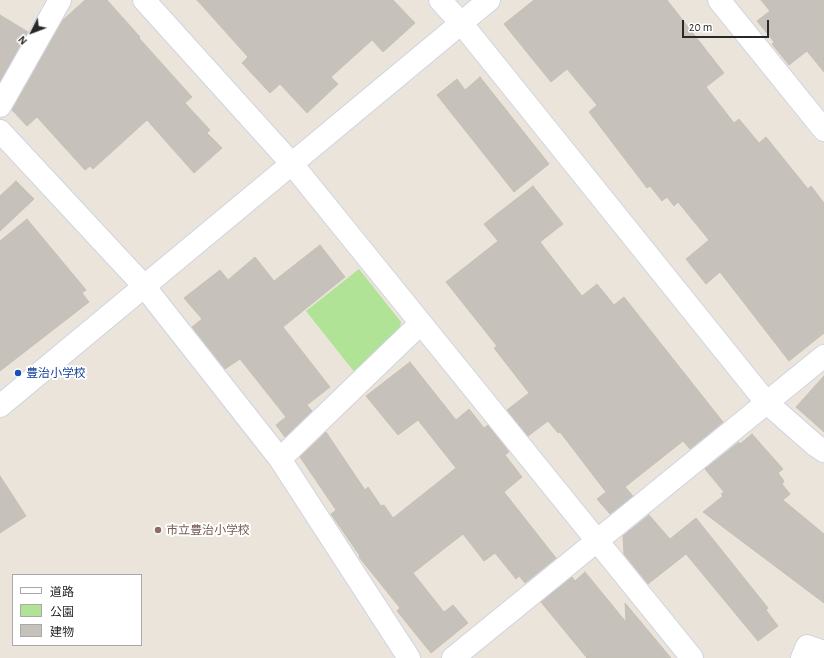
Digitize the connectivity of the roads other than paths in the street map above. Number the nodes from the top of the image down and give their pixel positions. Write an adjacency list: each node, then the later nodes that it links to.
1 (60, 0): 7 (street)
2 (144, 0): 10 (street)
3 (440, 0): 6 (street)
4 (489, 0): 6 (street)
5 (719, 0): 8 (street)
6 (462, 24): 10 (street); 14 (street)
7 (0, 106)
8 (824, 130)
9 (0, 131): 11 (street)
10 (292, 164): 11 (street); 12 (street)
11 (144, 286): 15 (street); 17 (street)
12 (421, 323): 17 (street); 18 (street)
13 (824, 356): 14 (street)
14 (766, 402): 16 (street); 18 (street)
15 (0, 406)
16 (824, 451)
17 (280, 459): 20 (street)
18 (597, 540): 21 (street); 22 (street)
19 (824, 652): 23 (street)
20 (409, 658)
21 (453, 658)
22 (692, 658)
23 (802, 658)

